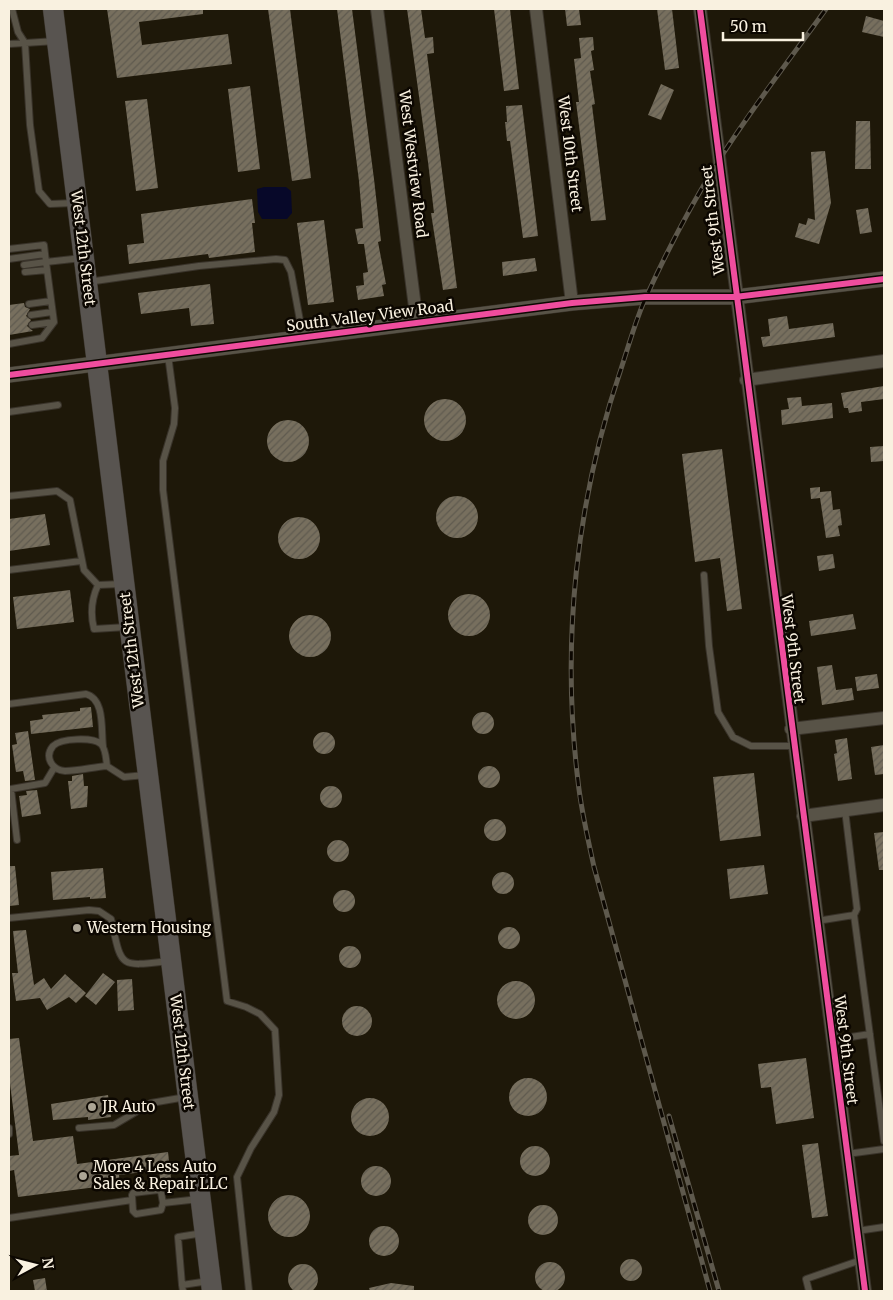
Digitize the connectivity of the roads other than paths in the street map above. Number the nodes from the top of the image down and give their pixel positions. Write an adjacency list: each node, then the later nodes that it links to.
1 (12, 9): 7 (lane)
2 (53, 9): 6 (main road, West 12th Street)
3 (377, 9): 25 (street, West Westview Road)
4 (536, 9): 20 (street, West 10th Street)
5 (700, 9): 18 (street, West 9th Street)
6 (57, 41): 7 (lane); 9 (main road, West 12th Street)
7 (25, 43): 8 (lane); 9 (lane)
8 (9, 44)
9 (77, 203): 12 (main road, West 12th Street)
10 (9, 249): 11 (lane)
11 (45, 254): 13 (lane); 14 (lane)
12 (84, 258): 14 (lane); 17 (main road, West 12th Street)
13 (9, 259)
14 (46, 262): 15 (lane); 15 (lane)
15 (47, 270): 19 (lane)
16 (884, 279): 18 (street, South Valley View Road)
17 (87, 282): 27 (lane); 31 (main road, West 12th Street)
18 (735, 296): 20 (street, South Valley View Road); 33 (street, West 9th Street)
19 (51, 302): 21 (lane); 22 (lane)
20 (572, 303): 25 (street, South Valley View Road)
21 (29, 304)
22 (52, 312): 23 (lane); 24 (lane)
23 (31, 315)
24 (54, 322): 26 (lane); 28 (lane)
25 (417, 323): 27 (street, South Valley View Road)
26 (32, 325)
27 (303, 338): 29 (street, South Valley View Road)
28 (9, 344)
29 (168, 355): 31 (street, South Valley View Road); 79 (lane)
30 (884, 361): 33 (street)
31 (97, 364): 32 (street, South Valley View Road); 40 (main road, West 12th Street)
32 (9, 375)
33 (746, 380): 45 (street, West 9th Street)
34 (58, 405): 35 (lane)
35 (9, 412)
36 (9, 496): 37 (lane)
37 (81, 561): 38 (lane); 41 (lane)
38 (9, 570)
39 (704, 575): 47 (lane)
40 (124, 583): 41 (lane); 42 (main road, West 12th Street)
41 (98, 585): 42 (lane)
42 (130, 627): 50 (main road, West 12th Street)
43 (9, 704): 46 (lane)
44 (884, 718): 45 (street)
45 (791, 729): 47 (street, West 9th Street)
46 (103, 746): 48 (lane); 49 (lane)
47 (794, 746): 54 (street, West 9th Street)
48 (107, 766): 49 (lane); 50 (lane)
49 (54, 768): 51 (lane)
50 (148, 775): 59 (main road, West 12th Street)
51 (10, 787): 55 (lane)
52 (884, 805): 53 (street)
53 (845, 810): 54 (street); 56 (lane)
54 (803, 816): 58 (street, West 9th Street)
55 (17, 840)
56 (854, 915): 58 (lane); 60 (lane)
57 (9, 918): 59 (lane)
58 (817, 921): 61 (street, West 9th Street)
59 (170, 960): 62 (main road, West 12th Street)
60 (870, 1034): 61 (lane); 66 (lane)
61 (832, 1040): 68 (street, West 9th Street)
62 (187, 1096): 64 (lane); 69 (main road, West 12th Street)
63 (9, 1128): 65 (lane)
64 (79, 1128)
65 (9, 1134)
66 (884, 1141)
67 (884, 1149): 68 (lane)
68 (847, 1154): 74 (street, West 9th Street)
69 (200, 1199): 71 (lane); 75 (main road, West 12th Street)
70 (132, 1200): 71 (lane); 71 (lane); 72 (lane)
71 (163, 1203)
72 (9, 1218)
73 (884, 1227): 74 (lane)
74 (857, 1231): 76 (street, West 9th Street)
75 (204, 1233): 77 (main road, West 12th Street); 78 (lane)
76 (860, 1260): 80 (lane); 81 (street, West 9th Street)
77 (211, 1286): 78 (lane)
78 (183, 1288)
79 (249, 1291)
80 (809, 1291)
81 (865, 1291)

